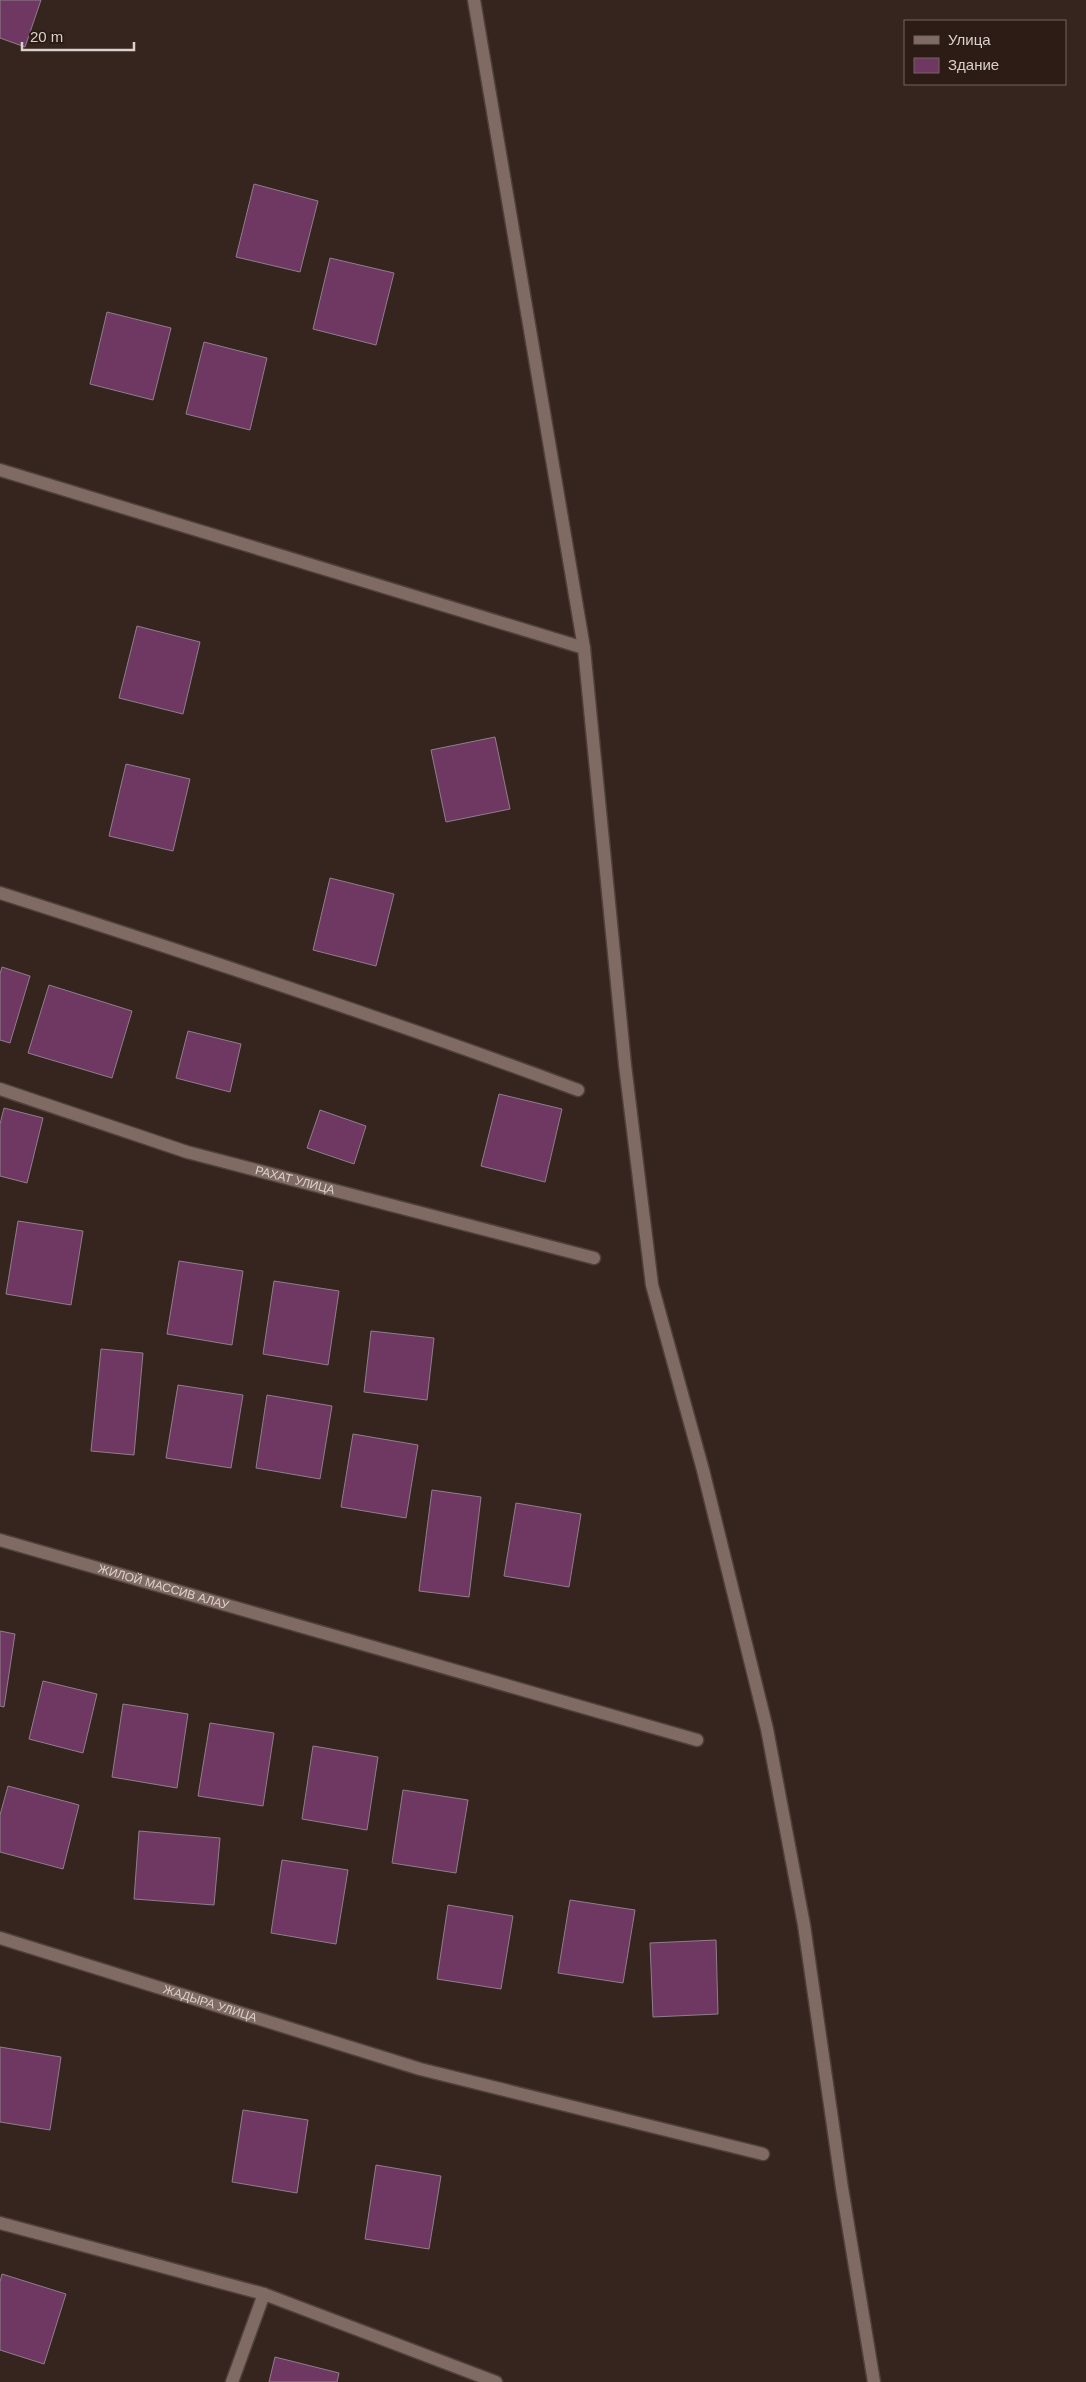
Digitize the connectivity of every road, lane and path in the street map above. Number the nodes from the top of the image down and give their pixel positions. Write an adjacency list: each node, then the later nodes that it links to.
1 (474, 0): 3 (street)
2 (0, 470): 3 (street)
3 (584, 648): 16 (street)
4 (0, 893): 6 (street)
5 (0, 1089): 7 (street, РАХАТ УЛИЦА)
6 (578, 1090)
7 (594, 1258)
8 (0, 1540): 9 (street, ЖИЛОЙ МАССИВ АЛАУ)
9 (697, 1740)
10 (0, 1938): 11 (street, ЖАДЫРА УЛИЦА)
11 (763, 2154)
12 (0, 2222): 13 (street)
13 (264, 2294): 14 (street); 15 (street)
14 (232, 2382)
15 (496, 2382)
16 (874, 2382)

